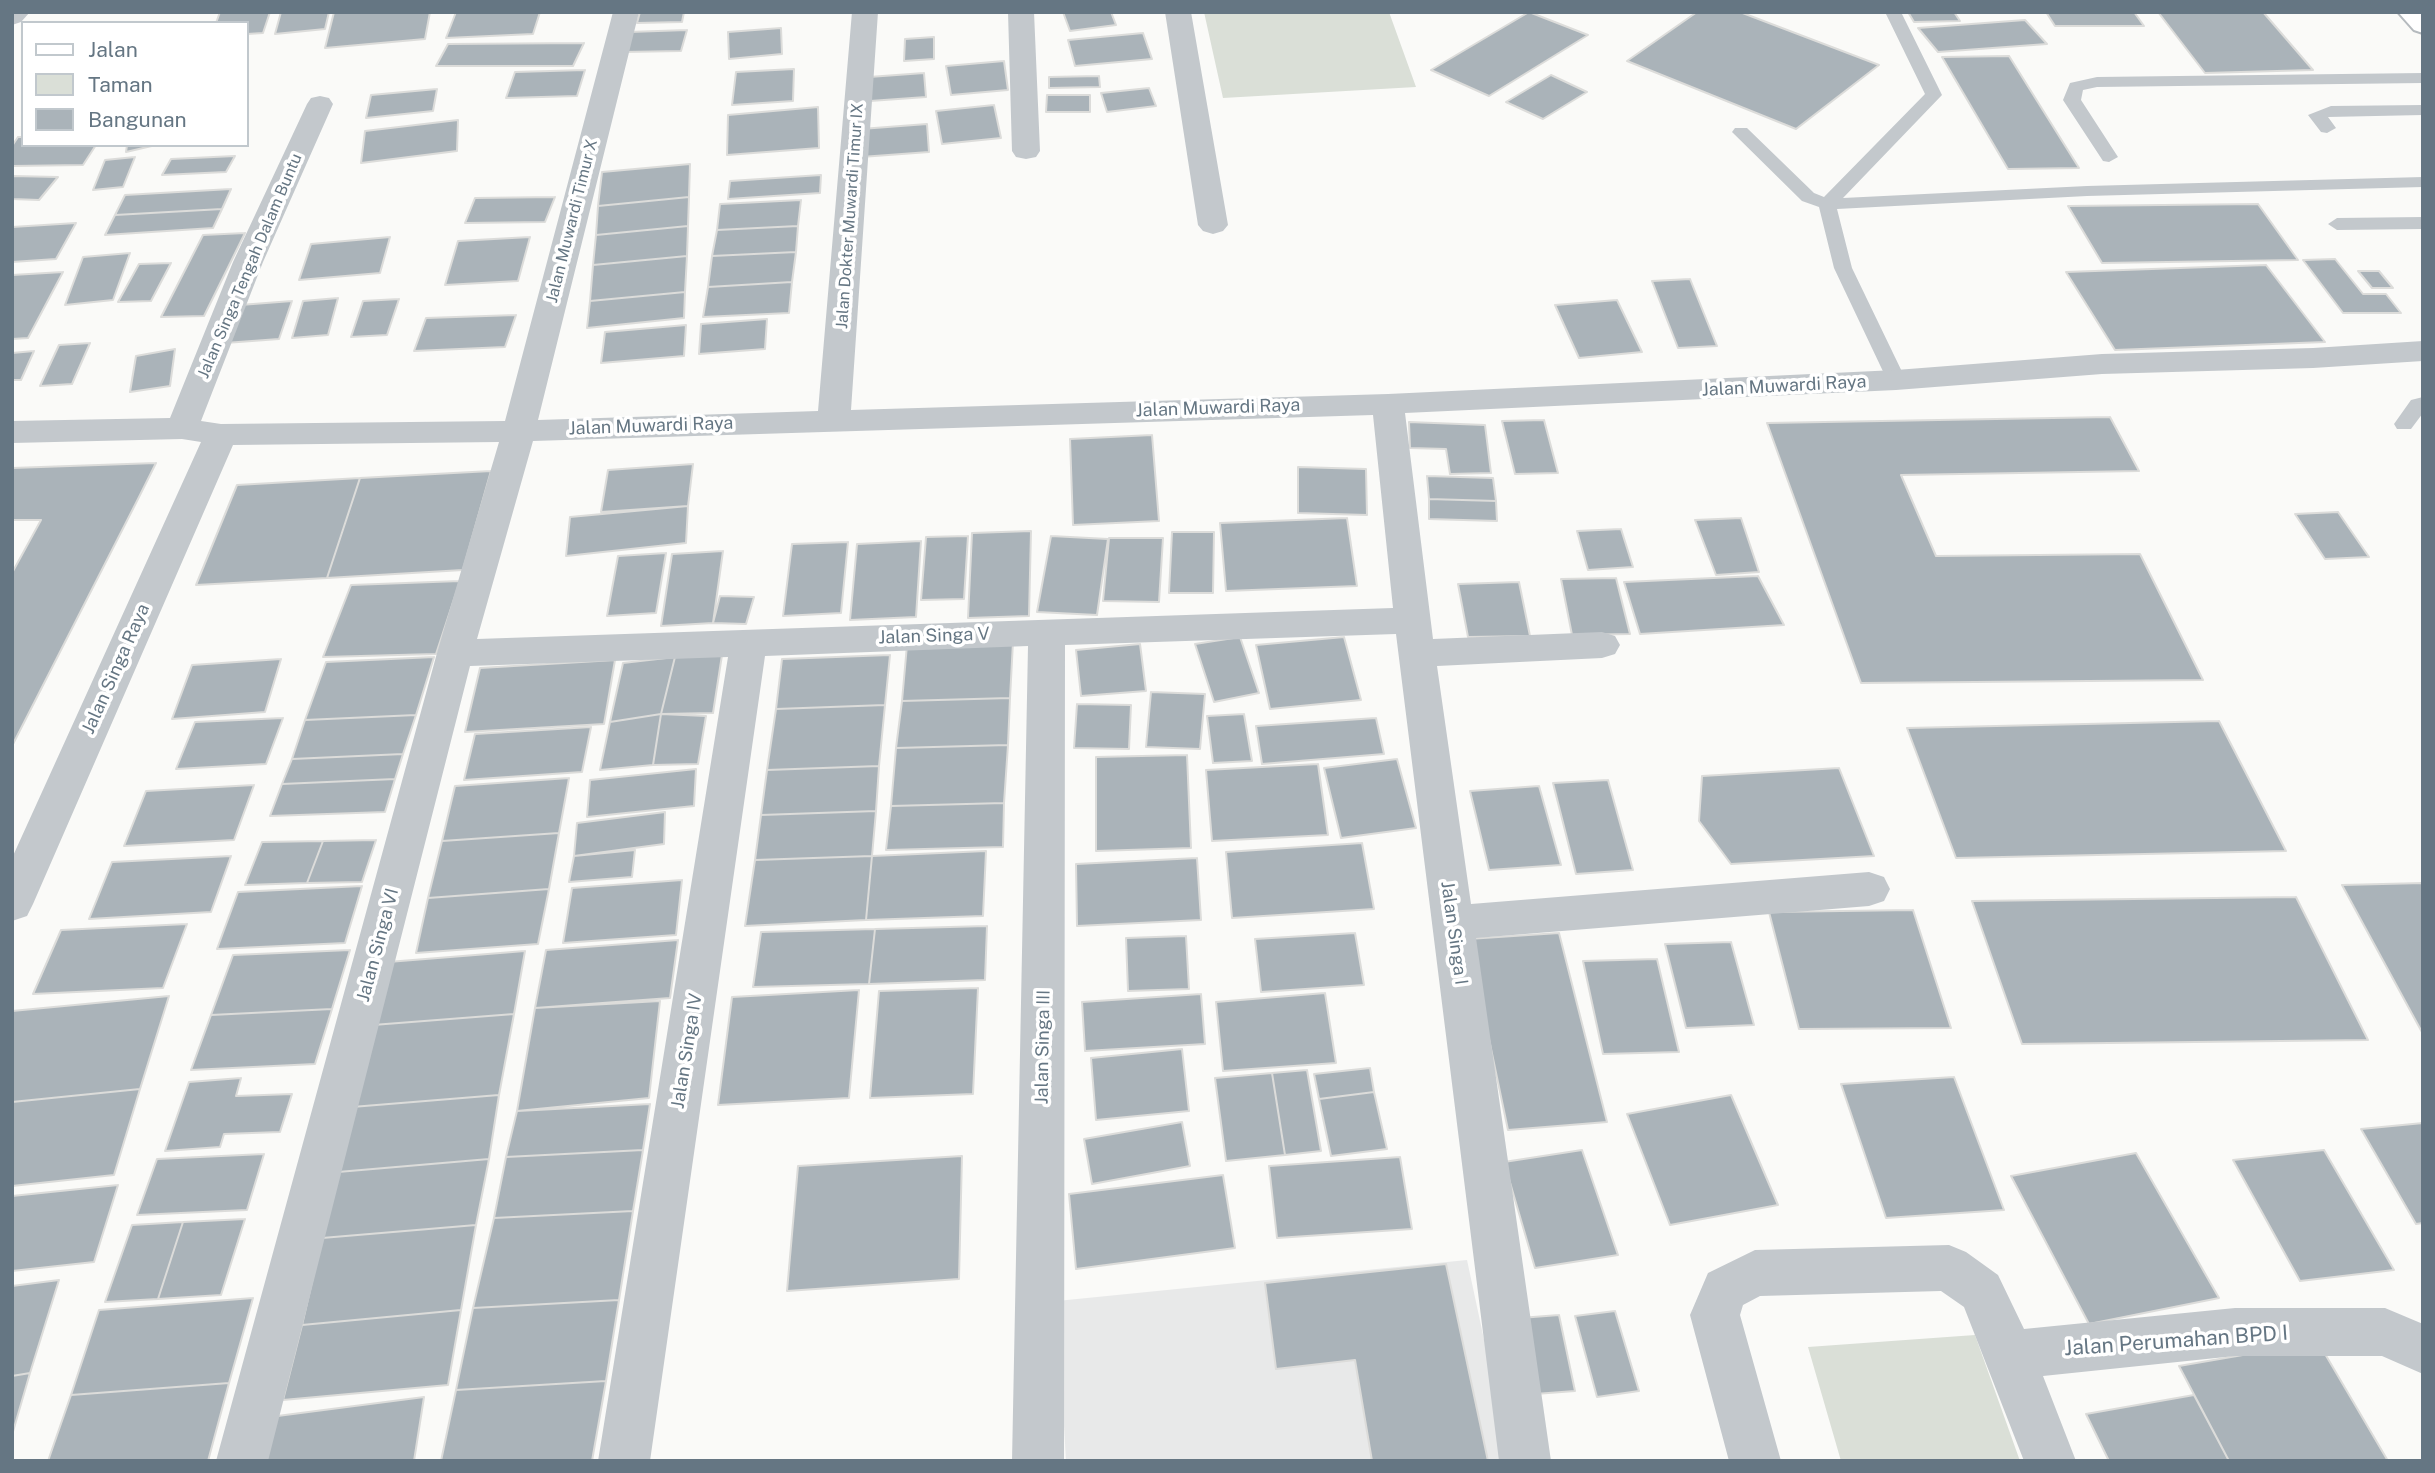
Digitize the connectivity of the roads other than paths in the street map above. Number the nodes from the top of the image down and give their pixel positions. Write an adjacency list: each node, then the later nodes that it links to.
1 (18, 12): 8 (street)
2 (625, 12): 29 (street, Jalan Muwardi Timur X)
3 (865, 12): 26 (street, Jalan Dokter Muwardi Timur IX)
4 (1021, 12): 15 (street)
5 (1178, 12): 20 (street)
6 (1893, 12): 18 (lane)
7 (2410, 12): 9 (main road)
8 (12, 17)
9 (2423, 26)
10 (2423, 78): 16 (lane)
11 (320, 104): 28 (street, Jalan Singa Tengah Dalam Buntu)
12 (2423, 110): 13 (lane)
13 (2327, 128)
14 (1741, 132): 18 (lane)
15 (1026, 150)
16 (2109, 156)
17 (2423, 182): 18 (lane)
18 (1826, 204): 23 (lane)
19 (2423, 223): 21 (lane)
20 (1213, 225)
21 (2337, 225)
22 (2423, 351): 23 (street, Jalan Muwardi Raya)
23 (1896, 380): 25 (street, Jalan Muwardi Raya)
24 (2423, 403): 27 (lane)
25 (1388, 404): 26 (street, Jalan Muwardi Raya); 33 (street, Jalan Singa I)
26 (834, 421): 29 (street, Jalan Muwardi Raya)
27 (2404, 424)
28 (182, 428): 30 (street, Jalan Muwardi Raya); 31 (street, Jalan Muwardi Raya)
29 (519, 430): 31 (street, Jalan Muwardi Raya); 36 (street, Jalan Singa VI)
30 (12, 432)
31 (220, 435): 38 (street, Jalan Singa Raya)
32 (1047, 632): 33 (street, Jalan Singa V); 34 (street, Jalan Singa V); 44 (street, Jalan Singa III)
33 (1414, 637): 35 (street, Jalan Singa V); 39 (street, Jalan Singa I)
34 (749, 642): 36 (street, Jalan Singa V); 43 (street, Jalan Singa IV)
35 (1602, 645)
36 (455, 653): 42 (street, Jalan Singa VI)
37 (1870, 889): 39 (street)
38 (12, 904)
39 (1453, 923): 45 (street, Jalan Singa I)
40 (2423, 1350): 41 (street, Jalan Perumahan BPD I)
41 (2010, 1355): 46 (street); 47 (street)
42 (242, 1461)
43 (624, 1461)
44 (1038, 1461)
45 (1525, 1461)
46 (1755, 1461)
47 (2050, 1461)

